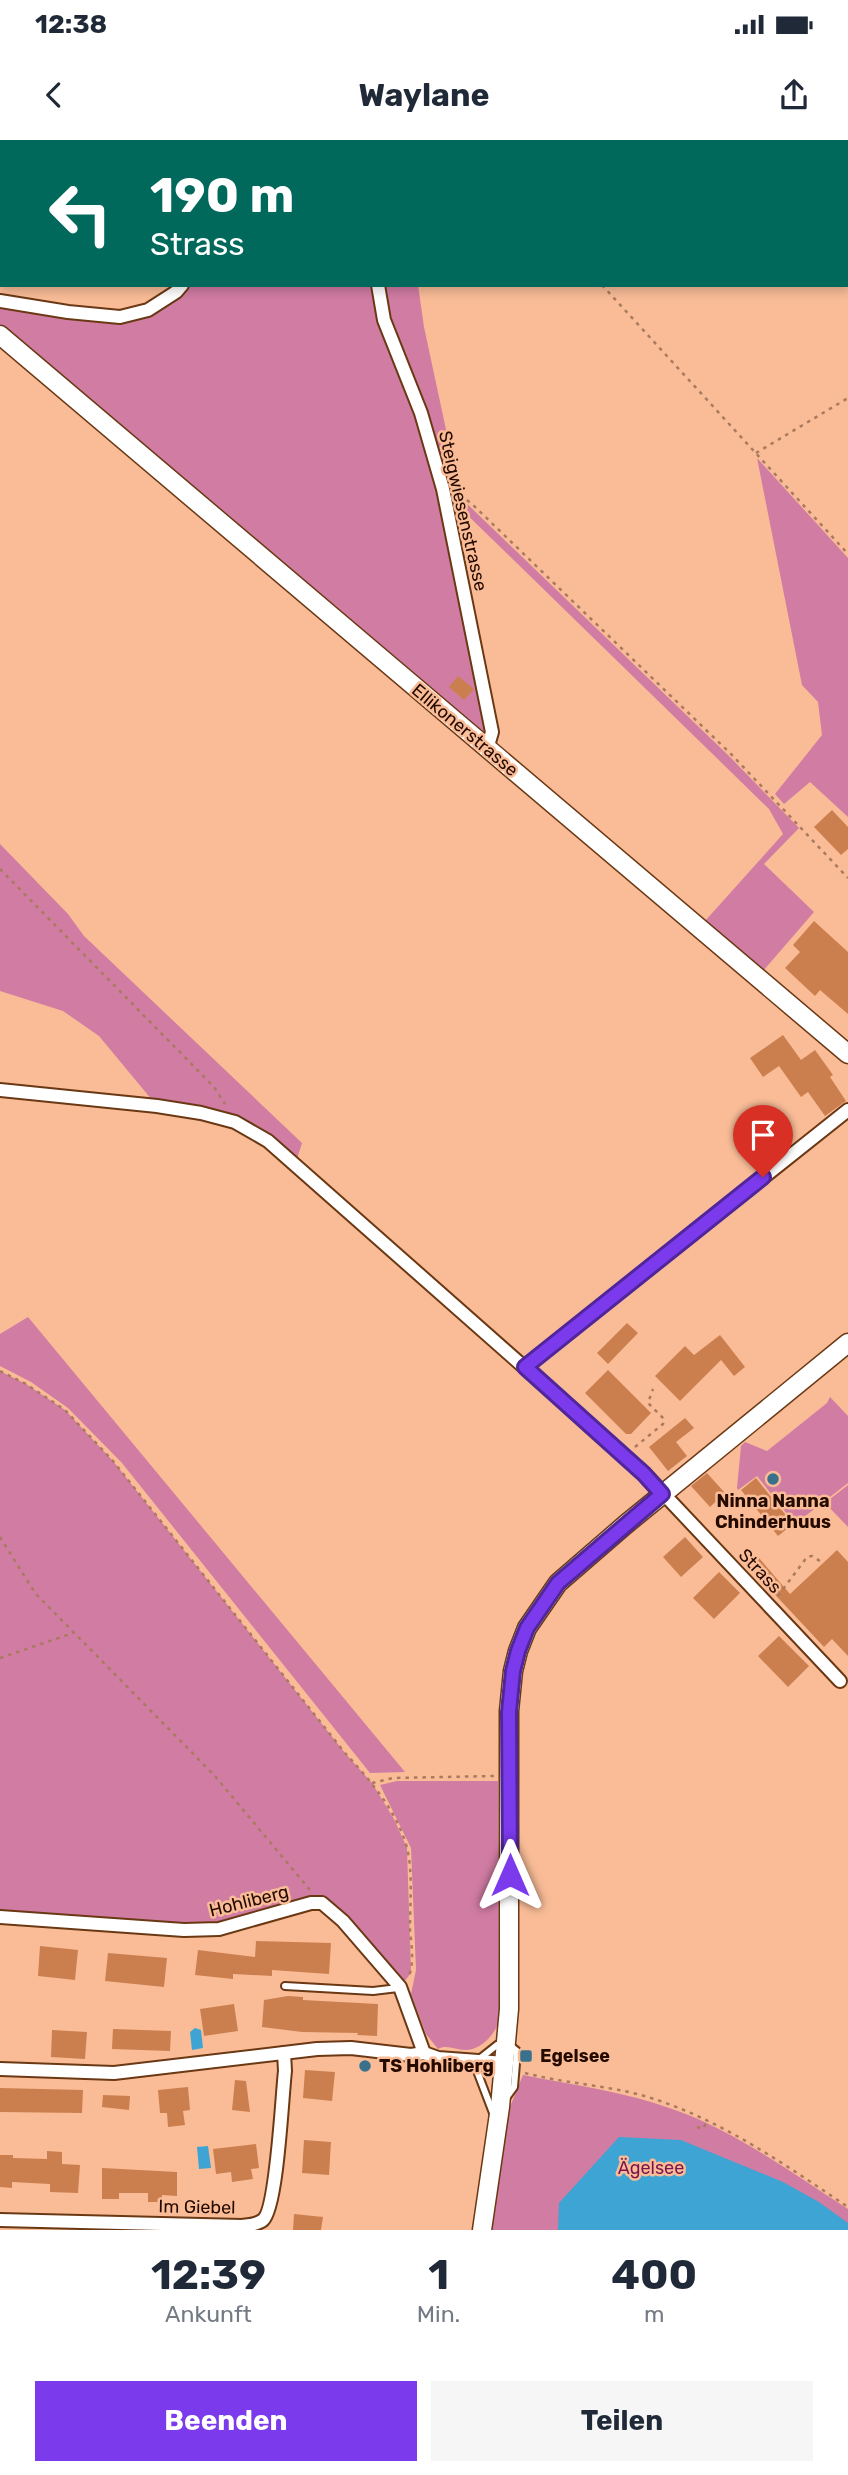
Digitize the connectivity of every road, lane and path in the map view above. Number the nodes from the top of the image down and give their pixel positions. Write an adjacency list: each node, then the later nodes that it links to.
1 (180, 287): 4 (street)
2 (378, 287): 8 (street, Steigwiesenstrasse)
3 (604, 287): 7 (path)
4 (0, 301)
5 (0, 335): 10 (street, Ellikonerstrasse)
6 (848, 398): 7 (path)
7 (756, 453): 9 (path)
8 (443, 489): 10 (street, Steigwiesenstrasse); 12 (path)
9 (848, 554)
10 (487, 749): 13 (street, Ellikonerstrasse)
11 (0, 869): 16 (path)
12 (848, 878)
13 (848, 1054)
14 (0, 1090): 16 (street, Strass)
15 (848, 1110): 18 (street)
16 (235, 1122): 18 (street, Strass)
17 (848, 1343): 22 (street)
18 (525, 1367): 21 (street, Strass)
19 (0, 1371): 30 (path)
20 (653, 1389): 21 (path)
21 (625, 1456): 22 (street, Strass)
22 (662, 1494): 25 (street, Strass); 29 (street)
23 (0, 1537): 26 (path)
24 (823, 1563): 25 (path)
25 (770, 1608): 28 (street, Strass)
26 (73, 1633): 27 (path); 31 (path)
27 (0, 1658)
28 (840, 1681)
29 (509, 1776): 30 (path); 35 (street)
30 (372, 1783): 34 (path)
31 (321, 1903): 32 (street, Hohliberg); 34 (street)
32 (0, 1917)
33 (285, 1986): 34 (lane)
34 (400, 1987): 37 (street)
35 (507, 2043): 38 (lane); 39 (street)
36 (284, 2053): 37 (street); 40 (street); 45 (street, Im Giebel)
37 (425, 2053): 38 (street)
38 (477, 2062): 39 (street); 42 (lane)
39 (510, 2066): 41 (path); 42 (street)
40 (0, 2069)
41 (707, 2121): 43 (path); 44 (path)
42 (498, 2125): 46 (street)
43 (697, 2127)
44 (848, 2207)
45 (0, 2220)
46 (482, 2230)

